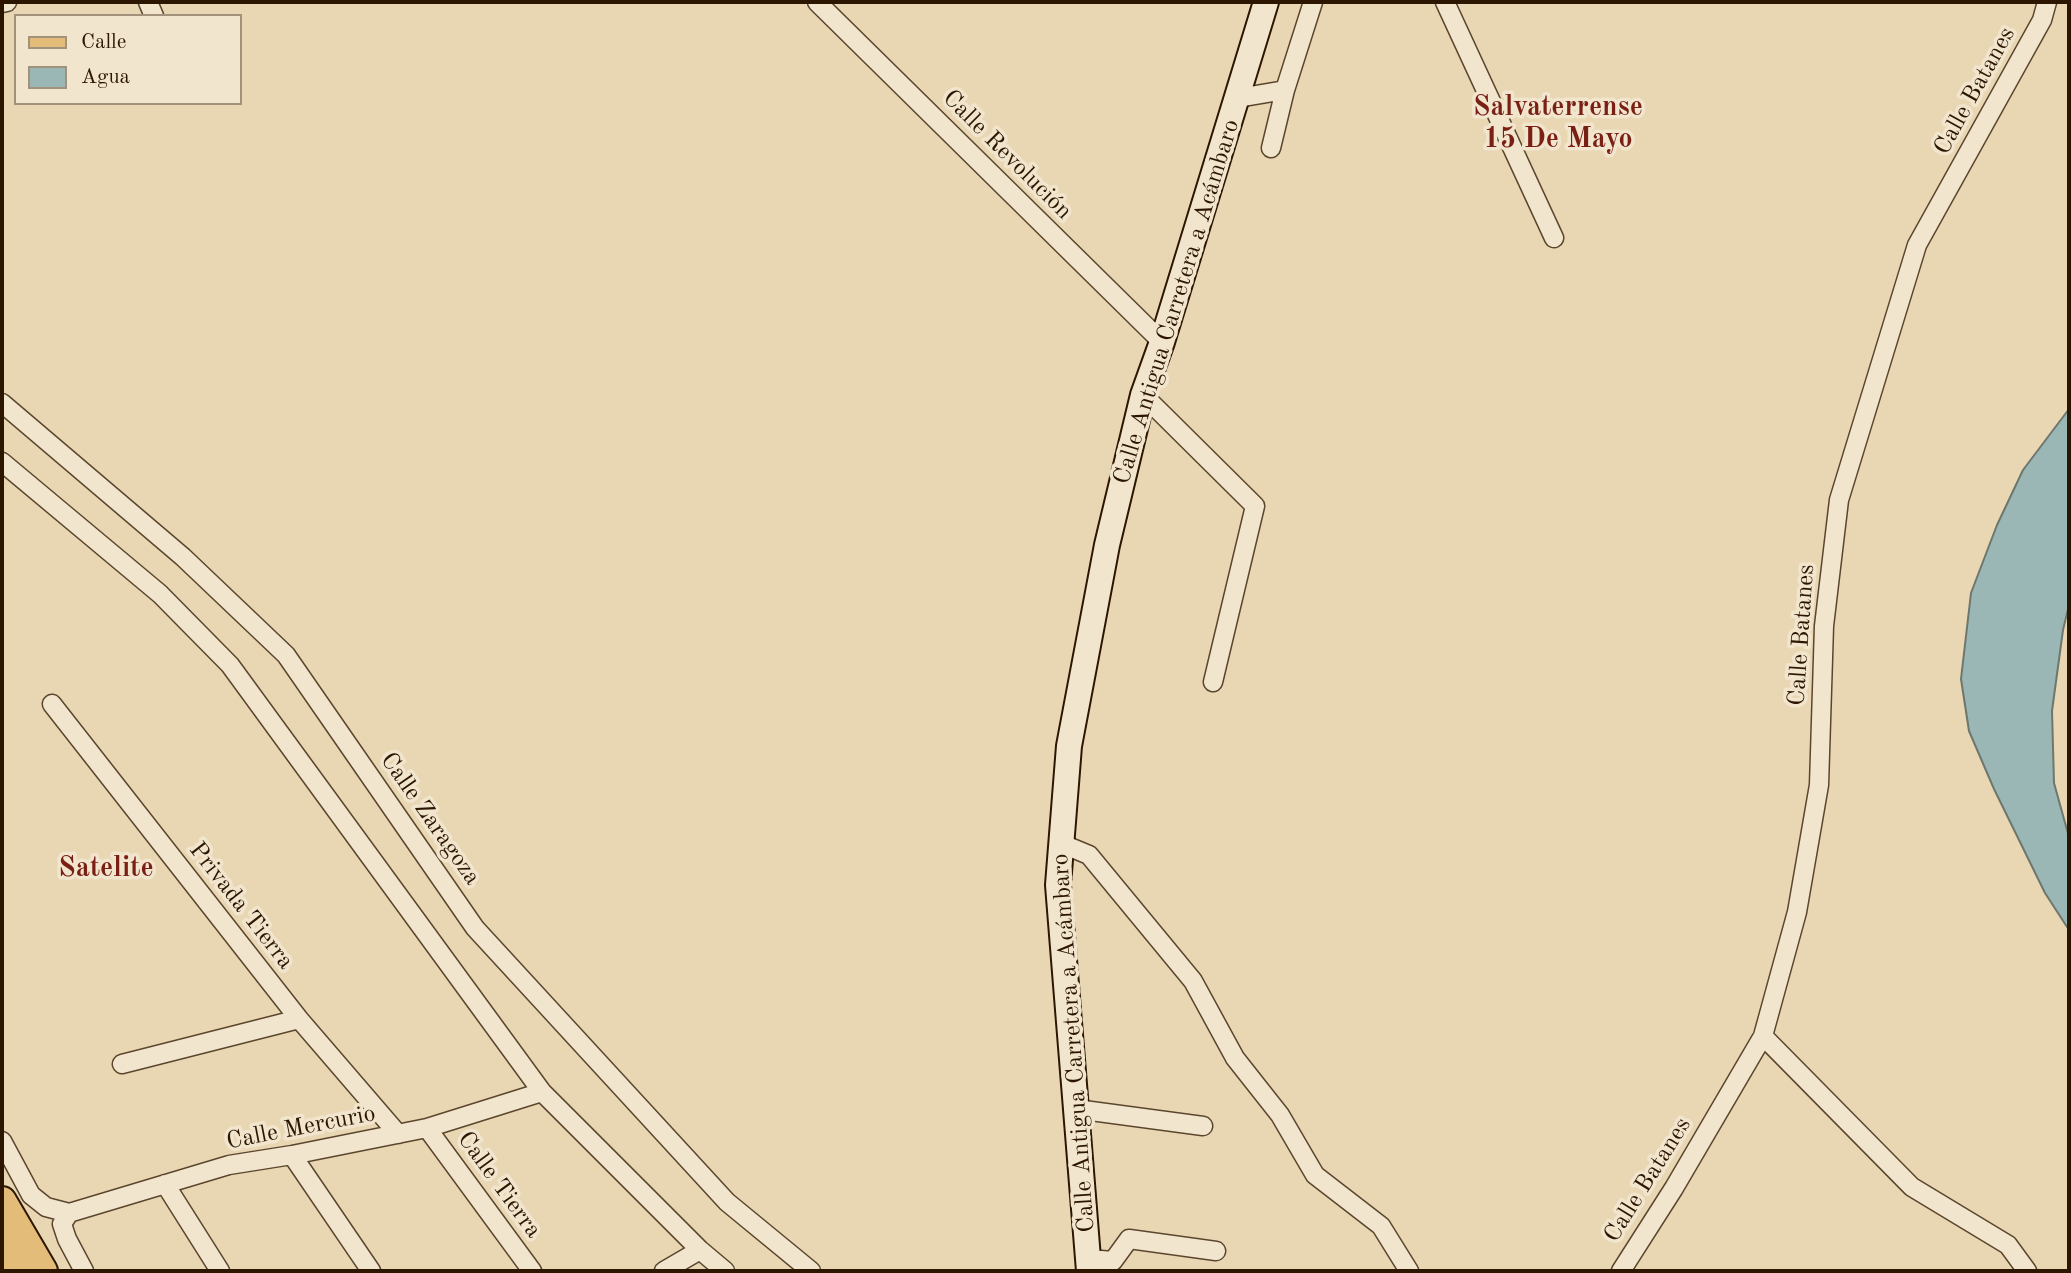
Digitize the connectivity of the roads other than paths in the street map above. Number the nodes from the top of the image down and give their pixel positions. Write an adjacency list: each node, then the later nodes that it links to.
1 (7, 2): 7 (street)
2 (817, 2): 12 (street, Calle Revolución)
3 (1266, 2): 9 (main road, Calle Antigua Carretera a Acámbaro)
4 (1313, 2): 8 (street)
5 (1445, 2): 11 (street)
6 (2047, 2): 20 (street, Calle Batanes)
7 (2, 3)
8 (1285, 90): 9 (street); 10 (street)
9 (1238, 98): 12 (main road, Calle Antigua Carretera a Acámbaro)
10 (1271, 148)
11 (1554, 237)
12 (1162, 342): 13 (main road, Calle Antigua Carretera a Acámbaro)
13 (1143, 395): 16 (street); 18 (main road, Calle Antigua Carretera a Acámbaro)
14 (2, 403): 44 (street, Calle Zaragoza)
15 (2, 462): 22 (street)
16 (1213, 682)
17 (52, 704): 19 (street, Privada Tierra)
18 (1060, 844): 23 (main road, Calle Antigua Carretera a Acámbaro); 45 (street)
19 (299, 1019): 21 (street); 26 (street, Privada Tierra)
20 (1763, 1036): 46 (street, Calle Batanes); 47 (street)
21 (122, 1065)
22 (542, 1092): 25 (street, Calle Mercurio); 33 (street)
23 (1076, 1109): 24 (street); 35 (main road, Calle Antigua Carretera a Acámbaro)
24 (1203, 1126)
25 (427, 1128): 26 (street, Calle Mercurio); 42 (street, Calle Tierra)
26 (398, 1134): 28 (street, Calle Mercurio)
27 (2, 1141): 31 (street)
28 (292, 1155): 29 (street, Calle Mercurio); 41 (street)
29 (165, 1184): 31 (street, Calle Mercurio); 40 (street)
30 (2, 1201): 38 (main road)
31 (69, 1213): 39 (street)
32 (2, 1240): 37 (main road)
33 (700, 1250): 36 (street); 43 (street)
34 (1216, 1251): 35 (street)
35 (1089, 1265)
36 (723, 1270)
37 (18, 1271)
38 (43, 1271)
39 (84, 1271)
40 (220, 1271)
41 (371, 1271)
42 (532, 1271)
43 (664, 1271)
44 (811, 1271)
45 (1409, 1271)
46 (1620, 1271)
47 (2027, 1271)

